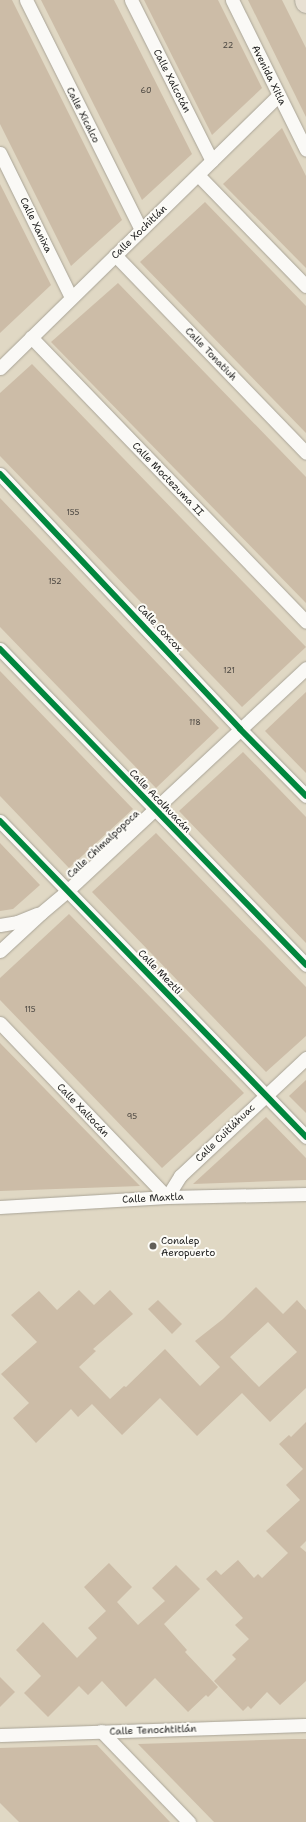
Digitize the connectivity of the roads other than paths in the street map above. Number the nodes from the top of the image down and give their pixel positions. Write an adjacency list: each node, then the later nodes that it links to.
1 (26, 0): 9 (street, Calle Xicalco)
2 (131, 0): 7 (street, Calle Xalcotán)
3 (232, 0): 4 (street, Avenida Xitla)
4 (279, 95): 5 (street, Avenida Xitla); 7 (street, Calle Xochitlán)
5 (306, 150)
6 (0, 153): 12 (street, Calle Xanixa)
7 (212, 161): 8 (street, Calle Xochitlán)
8 (198, 175): 9 (street, Calle Xochitlán); 11 (street)
9 (141, 230): 10 (street, Calle Xochitlán)
10 (116, 255): 12 (street, Calle Xochitlán); 15 (street, Calle Tonatiuh)
11 (306, 286)
12 (71, 297): 13 (street, Calle Xochitlán)
13 (31, 337): 14 (street, Calle Xochitlán); 17 (street, Calle Moctezuma II)
14 (1, 364)
15 (306, 453)
16 (0, 474): 20 (street, Calle Coxcox)
17 (306, 622)
18 (0, 649): 22 (street, Calle Acolhuacán)
19 (306, 668): 20 (street, Calle Chimalpopoca)
20 (240, 728): 21 (street, Calle Coxcox); 22 (street, Calle Chimalpopoca)
21 (306, 796)
22 (155, 810): 24 (street, Calle Chimalpopoca); 28 (street, Calle Acolhuacán)
23 (0, 821): 24 (street, Calle Meztli)
24 (67, 891): 25 (street, Calle Chimalpopoca); 31 (street, Calle Meztli)
25 (41, 913): 26 (street); 27 (street, Calle Chimalpopoca)
26 (0, 925)
27 (0, 951)
28 (306, 965)
29 (0, 1023): 34 (street, Calle Xaltocán)
30 (306, 1058): 31 (street, Calle Cuitláhuac)
31 (266, 1094): 32 (street, Calle Meztli); 34 (street, Calle Cuitláhuac)
32 (306, 1137)
33 (306, 1194): 34 (street, Calle Maxtla)
34 (167, 1197): 35 (street, Calle Maxtla)
35 (0, 1207)
36 (306, 1725): 37 (street, Calle Tenochtitlán)
37 (101, 1731): 38 (street, Calle Tenochtitlán); 39 (street)
38 (0, 1735)
39 (189, 1822)

